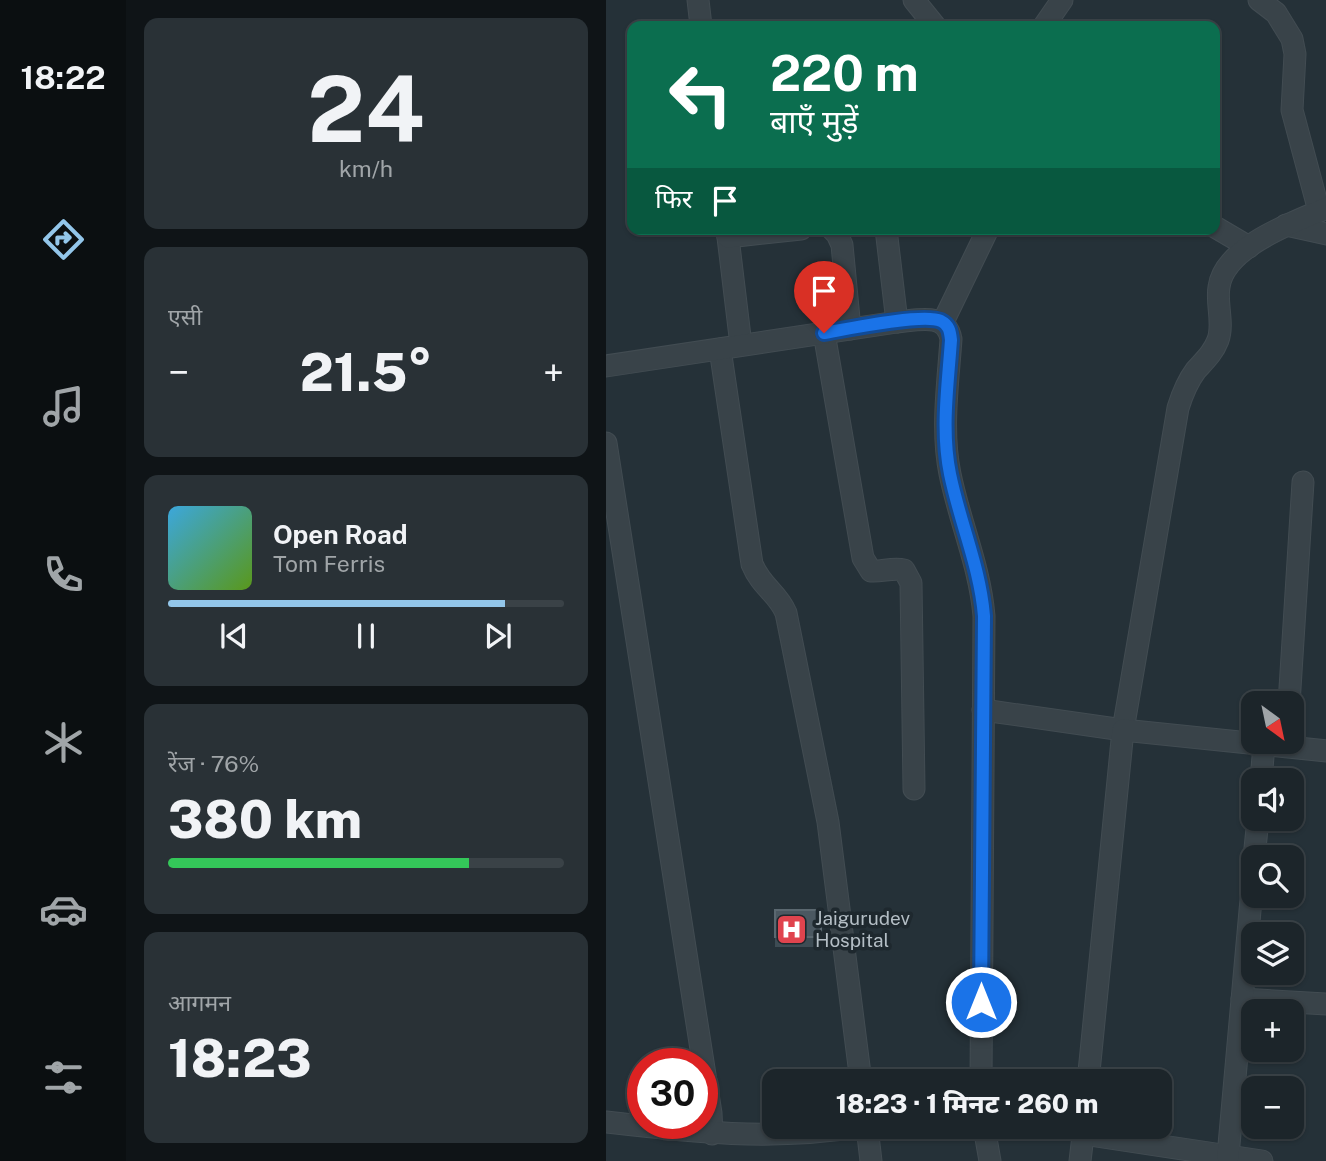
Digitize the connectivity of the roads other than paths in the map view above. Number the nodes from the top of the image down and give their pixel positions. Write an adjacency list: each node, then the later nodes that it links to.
1 (698, 0): 5 (street)
2 (914, 0): 6 (street)
3 (1062, 0): 7 (street)
4 (1259, 0): 8 (street)
5 (700, 21)
6 (930, 21)
7 (1047, 21)
8 (1323, 209): 9 (street)
9 (1286, 225): 11 (street); 16 (street)
10 (1220, 230): 16 (street)
11 (1326, 234)
12 (727, 235): 21 (street)
13 (836, 235): 19 (street)
14 (887, 235): 17 (street)
15 (985, 235): 18 (street)
16 (1249, 247): 27 (street)
17 (897, 322): 18 (street); 19 (street)
18 (943, 322): 26 (street)
19 (850, 329): 20 (street)
20 (824, 333): 21 (street); 31 (street)
21 (730, 347): 22 (street); 38 (street)
22 (606, 366)
23 (606, 443): 37 (street)
24 (1302, 482): 25 (street)
25 (1290, 691)
26 (983, 710): 27 (street); 39 (street)
27 (1123, 730): 28 (street); 40 (street)
28 (1241, 743)
29 (1304, 748): 30 (street)
30 (1326, 751)
31 (914, 789)
32 (1250, 908): 33 (street)
33 (1242, 999)
34 (1304, 1003): 35 (street)
35 (1326, 1004)
36 (1241, 1010): 49 (street)
37 (699, 1048)
38 (859, 1069)
39 (981, 1069)
40 (1089, 1069)
41 (606, 1122): 42 (street)
42 (627, 1124)
43 (718, 1134): 44 (street)
44 (762, 1134)
45 (868, 1139): 50 (street)
46 (986, 1139): 51 (street)
47 (1082, 1139): 52 (street)
48 (1129, 1139): 49 (street)
49 (1228, 1156): 53 (street)
50 (871, 1161)
51 (990, 1161)
52 (1080, 1161)
53 (1262, 1161)

